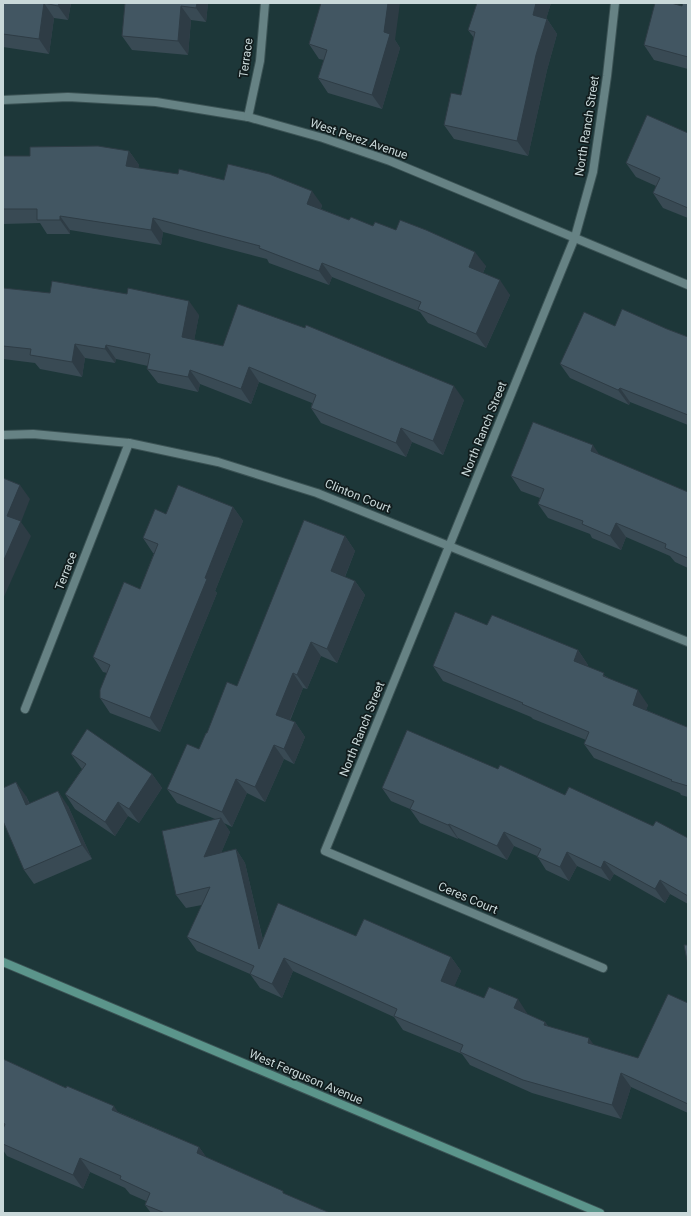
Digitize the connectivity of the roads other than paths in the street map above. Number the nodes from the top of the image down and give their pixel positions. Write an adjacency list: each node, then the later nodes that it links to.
1 (265, 3): 4 (street, Terrace)
2 (615, 3): 5 (street, North Ranch Street)
3 (3, 100): 4 (street, West Perez Avenue)
4 (248, 117): 5 (street, West Perez Avenue)
5 (574, 237): 6 (street, West Perez Avenue); 9 (street, North Ranch Street)
6 (688, 285)
7 (3, 435): 8 (street, Clinton Court)
8 (129, 443): 9 (street, Clinton Court); 11 (street, Terrace)
9 (450, 546): 10 (street, Clinton Court); 12 (street, North Ranch Street)
10 (688, 642)
11 (25, 709)
12 (325, 851): 14 (street, Ceres Court)
13 (3, 962): 15 (street, West Ferguson Avenue)
14 (603, 968)
15 (600, 1213)

